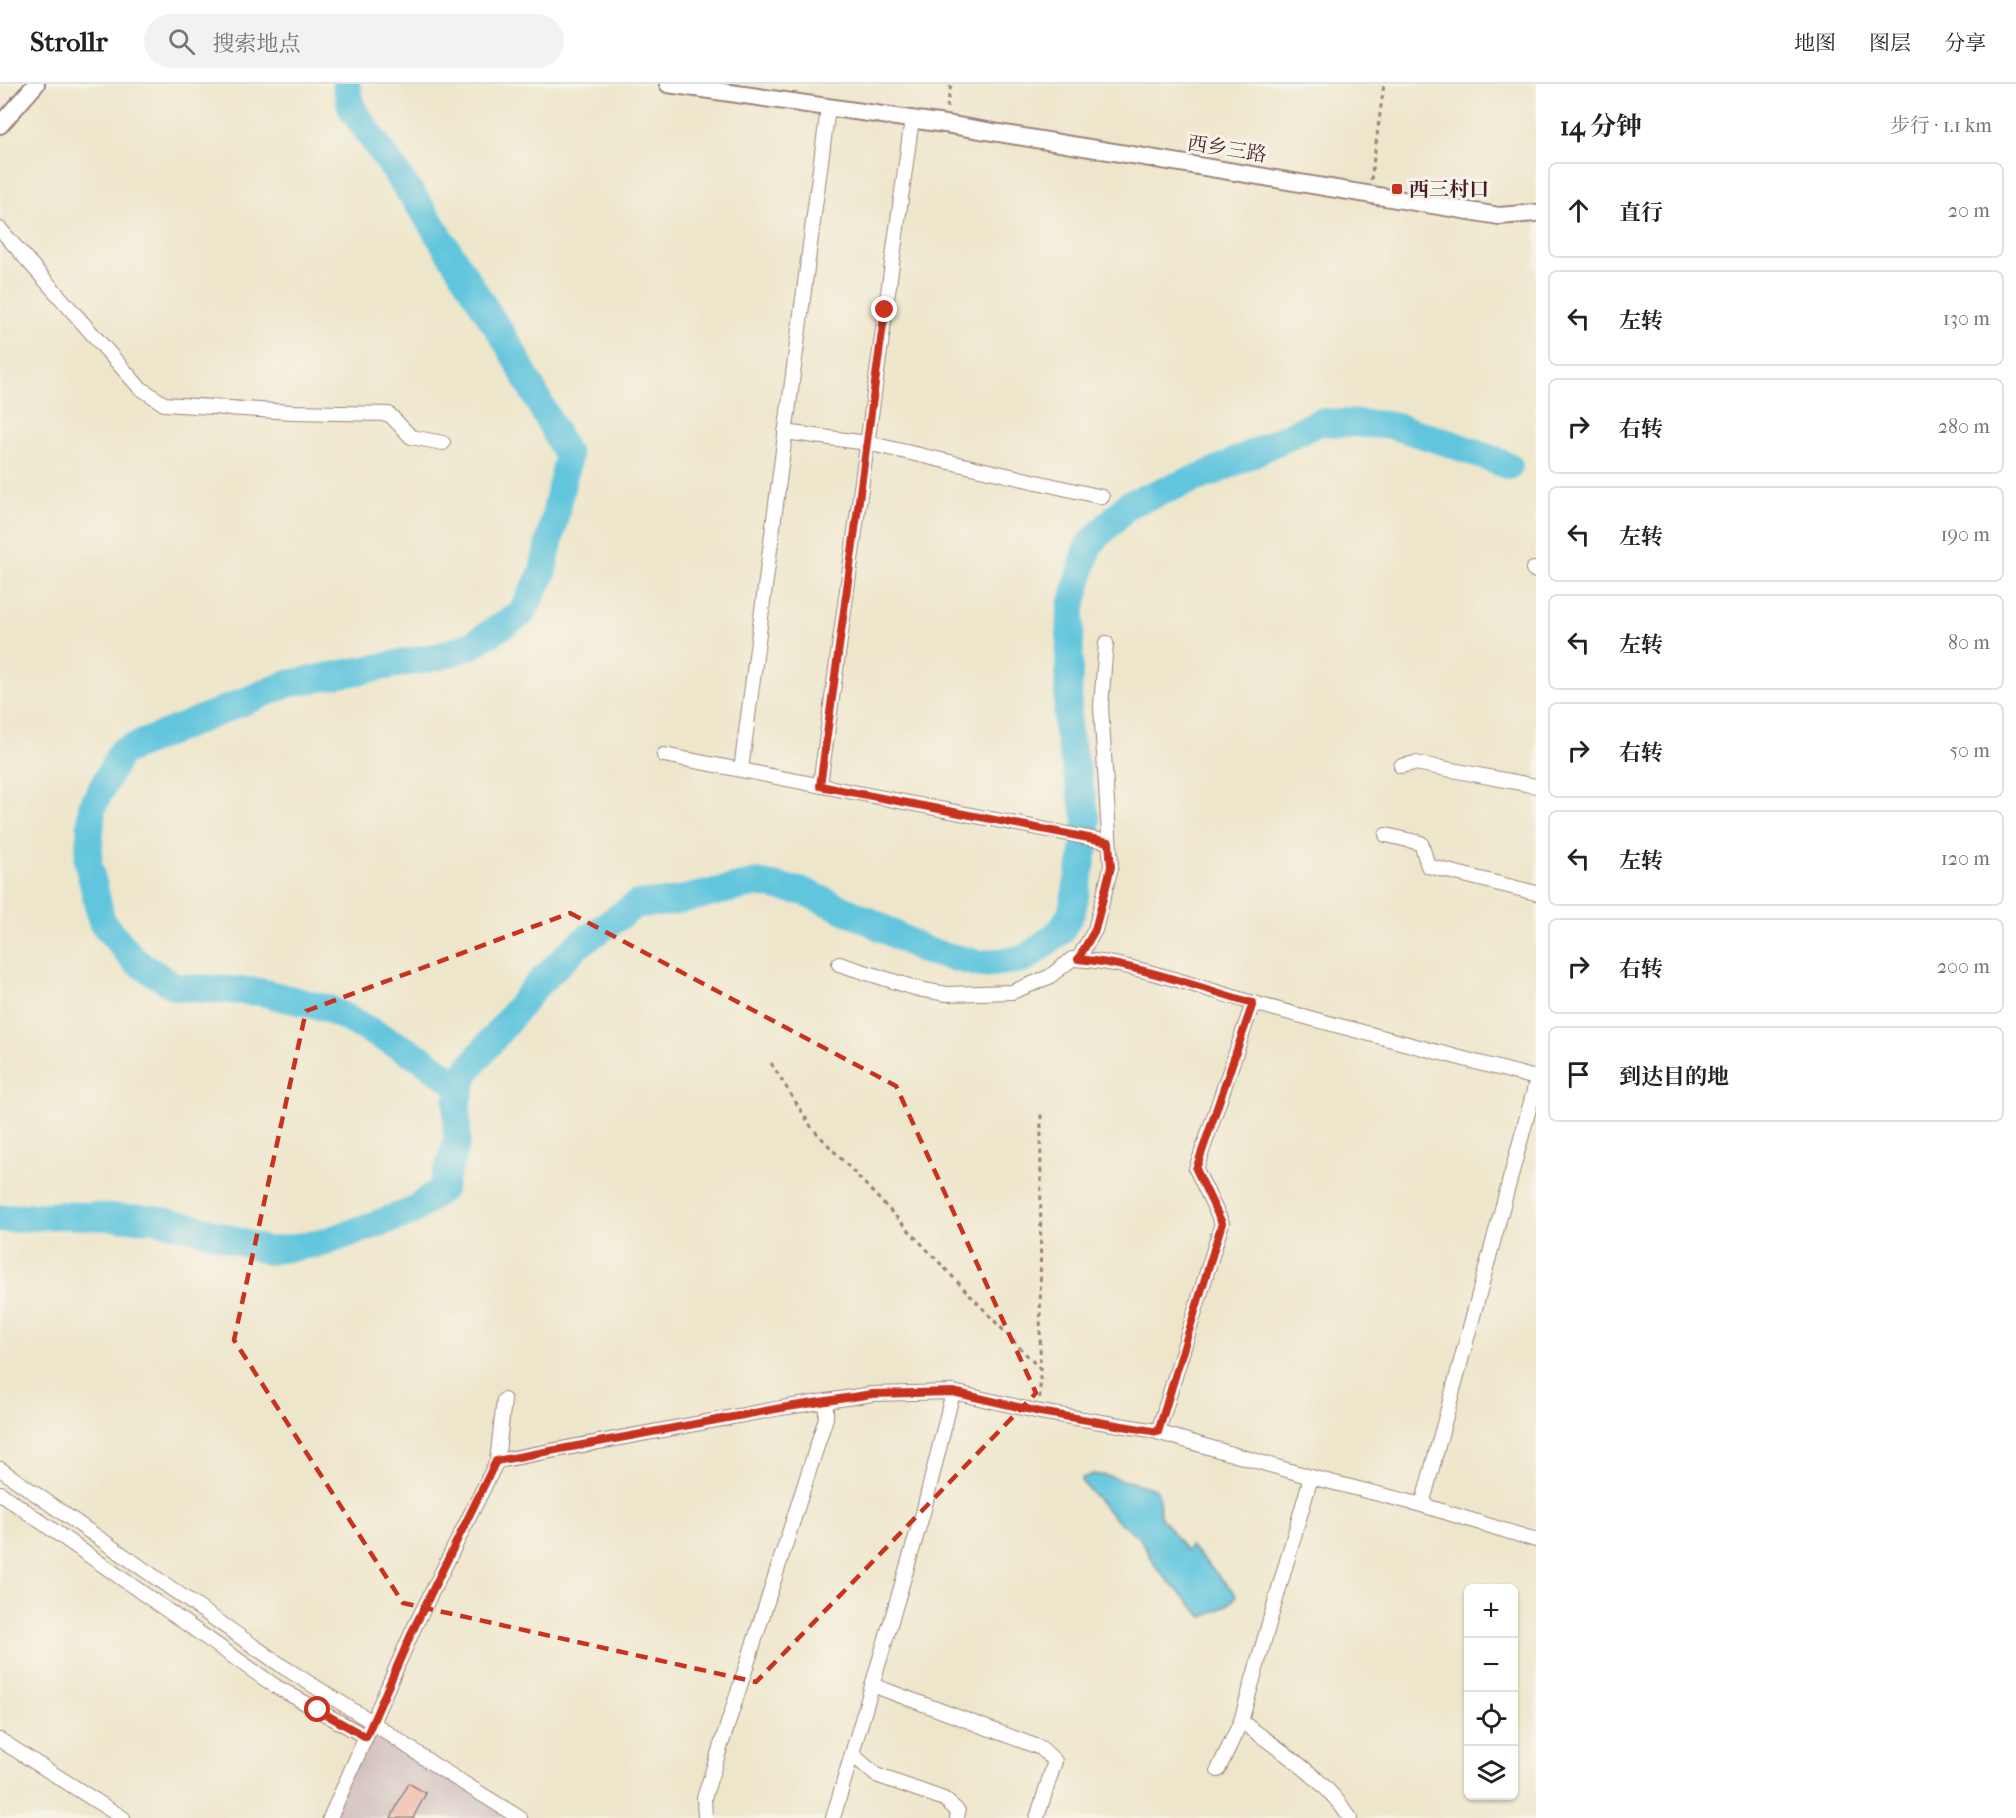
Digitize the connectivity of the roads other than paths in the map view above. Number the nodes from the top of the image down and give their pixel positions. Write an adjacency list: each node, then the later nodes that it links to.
1 (36, 84): 5 (street)
2 (668, 84): 3 (street, 西乡三路)
3 (828, 108): 4 (street, 西乡三路); 8 (street)
4 (912, 119): 6 (street, 西乡三路); 10 (street)
5 (0, 125)
6 (1536, 213)
7 (0, 230): 9 (street)
8 (785, 432): 10 (street); 15 (street)
9 (443, 442)
10 (867, 443): 11 (street); 16 (street)
11 (1102, 497)
12 (1106, 643): 19 (street)
13 (664, 755): 15 (street)
14 (1401, 766): 17 (street)
15 (741, 770): 16 (street)
16 (820, 786): 19 (street)
17 (1536, 786)
18 (1386, 835): 20 (street)
19 (1109, 842): 21 (street)
20 (1536, 893)
21 (1078, 959): 22 (street); 23 (street)
22 (839, 964)
23 (1253, 1003): 24 (street); 29 (street)
24 (1536, 1078)
25 (1536, 1083): 34 (street)
26 (953, 1392): 28 (street); 29 (street); 36 (street)
27 (504, 1400): 30 (street)
28 (826, 1401): 30 (street); 46 (street)
29 (1158, 1432): 32 (street)
30 (496, 1461): 38 (street)
31 (0, 1468): 38 (street)
32 (1311, 1477): 34 (street); 37 (street)
33 (0, 1493): 39 (street)
34 (1422, 1505): 35 (street)
35 (1536, 1540)
36 (872, 1685): 41 (street); 49 (street)
37 (1241, 1721): 42 (street); 50 (street)
38 (372, 1722): 39 (street); 45 (street)
39 (366, 1737): 44 (street)
40 (0, 1740): 43 (street)
41 (852, 1754): 47 (street); 48 (street)
42 (1218, 1770)
43 (123, 1818)
44 (330, 1818)
45 (520, 1818)
46 (705, 1818)
47 (833, 1818)
48 (957, 1818)
49 (1037, 1818)
50 (1350, 1818)

